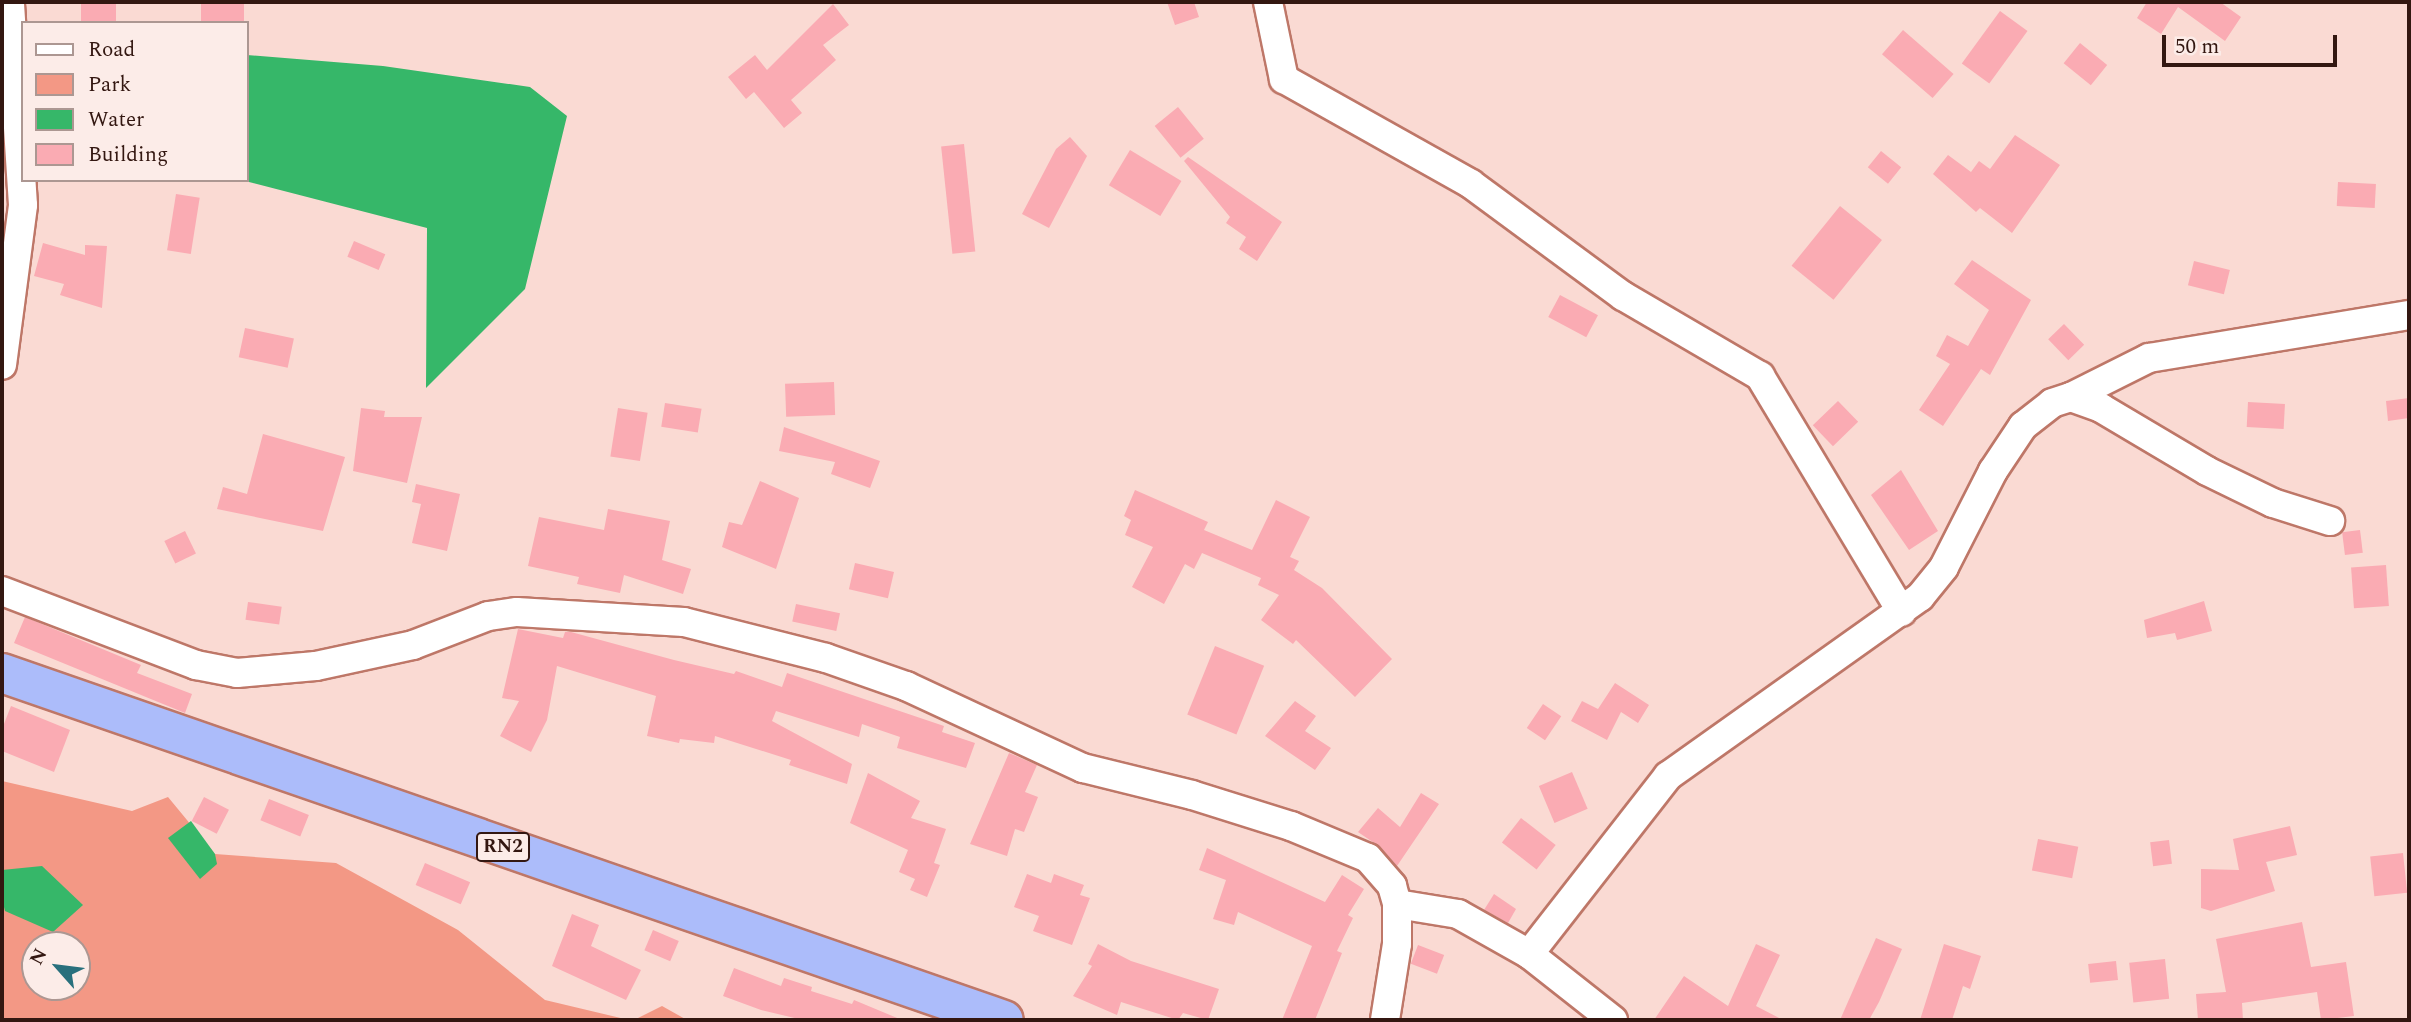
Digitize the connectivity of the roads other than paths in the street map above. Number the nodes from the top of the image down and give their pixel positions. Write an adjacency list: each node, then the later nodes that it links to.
1 (10, 2): 3 (street)
2 (1268, 2): 10 (street)
3 (21, 174)
4 (22, 182): 6 (street)
5 (2409, 315): 7 (street)
6 (2, 365)
7 (2071, 397): 8 (street); 10 (street)
8 (2330, 521)
9 (2, 591): 12 (street)
10 (1902, 612): 13 (street)
11 (2, 673): 14 (highway, RN2)
12 (1397, 904): 13 (street); 15 (street)
13 (1529, 954): 16 (street)
14 (1004, 1020)
15 (1385, 1020)
16 (1614, 1020)

